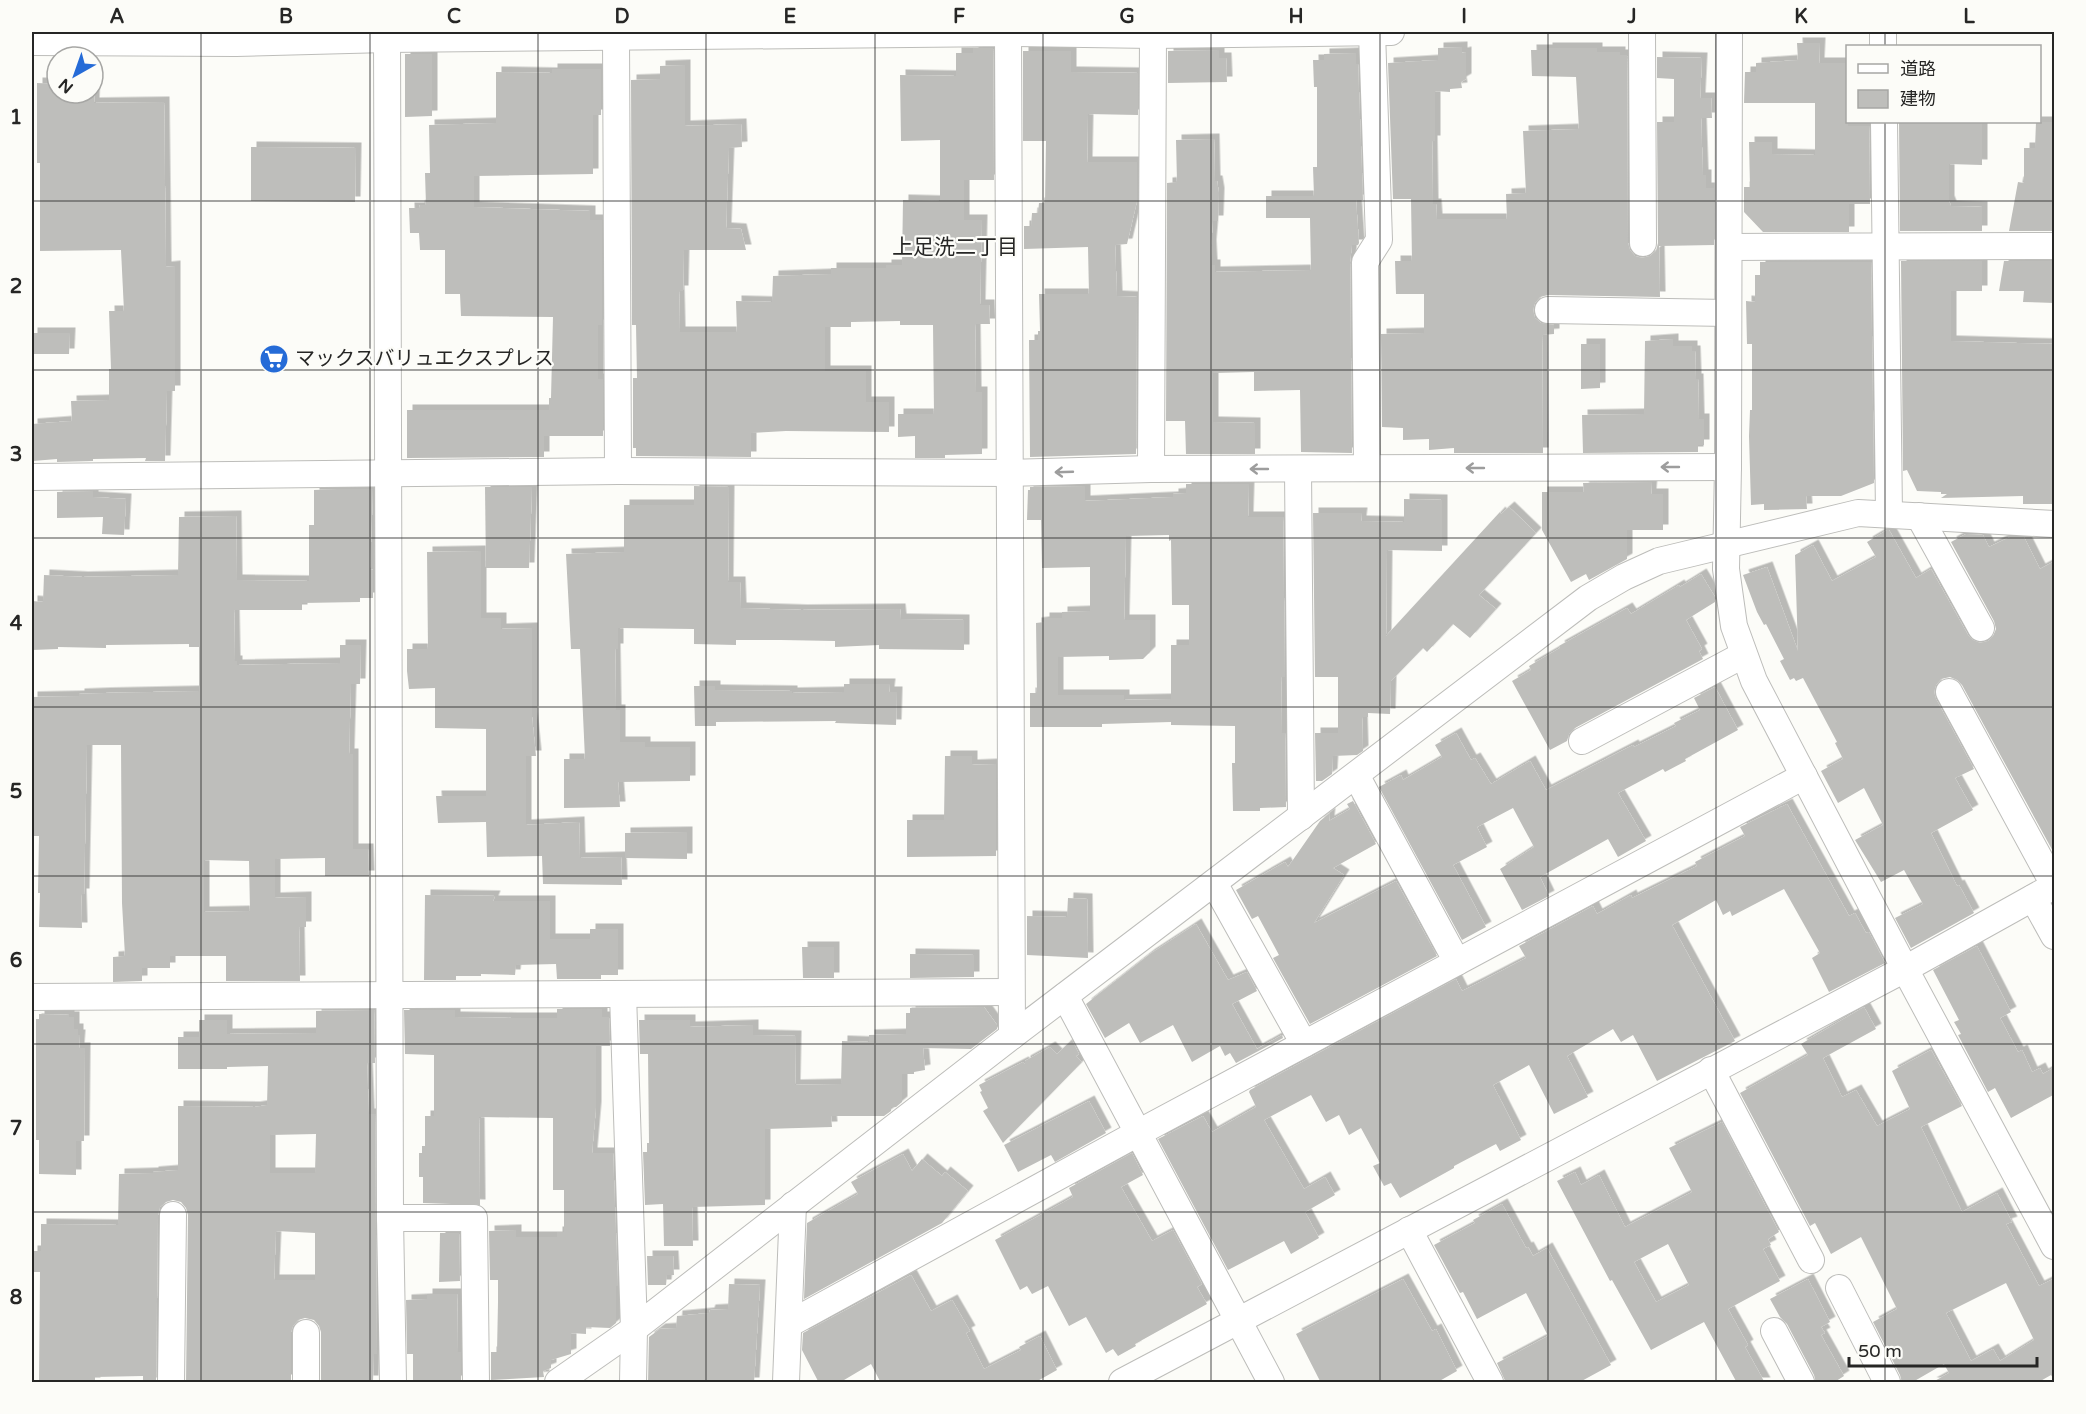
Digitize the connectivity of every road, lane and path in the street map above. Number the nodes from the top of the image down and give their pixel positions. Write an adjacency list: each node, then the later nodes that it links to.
1 (1008, 32): 8 (street); 10 (street); 24 (street)
2 (1372, 32): 3 (street); 8 (street); 20 (street)
3 (1391, 32)
4 (1642, 32): 13 (street)
5 (1729, 32): 16 (street)
6 (387, 35): 7 (street); 9 (street); 25 (street)
7 (549, 35): 10 (street)
8 (1153, 35): 21 (street)
9 (236, 37): 11 (street)
10 (616, 38): 23 (street)
11 (32, 42)
12 (1884, 123): 14 (street)
13 (1643, 243)
14 (1886, 246): 15 (street); 16 (street); 27 (street)
15 (2055, 246)
16 (1729, 247): 18 (street)
17 (1548, 310): 18 (street)
18 (1728, 313): 19 (street)
19 (1728, 467): 20 (street, one-way to 20); 30 (street)
20 (1367, 468): 22 (street)
21 (1151, 469): 22 (street, one-way to 21); 24 (street, one-way to 24)
22 (1298, 469): 37 (street)
23 (618, 471): 24 (street); 25 (street)
24 (1010, 473): 43 (street)
25 (388, 474): 26 (street); 45 (street)
26 (32, 477)
27 (1889, 514): 28 (street); 30 (street)
28 (1918, 516): 29 (street); 31 (street)
29 (2055, 524)
30 (1728, 544): 32 (street); 35 (street)
31 (1981, 628)
32 (1743, 655): 34 (street); 36 (street)
33 (1949, 692): 39 (street)
34 (1582, 741)
35 (1356, 775): 37 (street); 41 (street)
36 (1804, 776): 41 (street); 42 (street)
37 (1301, 817): 38 (street)
38 (1214, 883): 46 (street); 49 (street)
39 (2047, 890): 40 (street); 42 (street)
40 (2055, 936)
41 (1457, 962): 49 (street)
42 (1905, 969): 50 (street); 56 (street)
43 (1011, 992): 44 (street); 48 (street)
44 (623, 994): 45 (street); 61 (street)
45 (390, 995): 47 (street); 54 (street)
46 (1065, 996): 48 (street); 51 (street)
47 (32, 997)
48 (1012, 1036): 52 (street)
49 (1304, 1044): 51 (street)
50 (1712, 1071): 55 (street); 57 (street)
51 (1138, 1133): 59 (street); 60 (street)
52 (793, 1205): 60 (street); 61 (street)
53 (173, 1215): 64 (street)
54 (390, 1218): 66 (street); 67 (street)
55 (1409, 1230): 59 (street); 73 (street)
56 (2055, 1246)
57 (1811, 1260)
58 (1839, 1288): 75 (street)
59 (1238, 1320): 71 (street); 72 (street)
60 (789, 1324): 70 (street)
61 (634, 1329): 68 (street); 69 (street)
62 (1774, 1331): 74 (street)
63 (306, 1333): 65 (street)
64 (171, 1383)
65 (306, 1383)
66 (393, 1383)
67 (476, 1383)
68 (558, 1383)
69 (633, 1383)
70 (786, 1383)
71 (1122, 1383)
72 (1271, 1383)
73 (1490, 1383)
74 (1801, 1383)
75 (1887, 1383)

